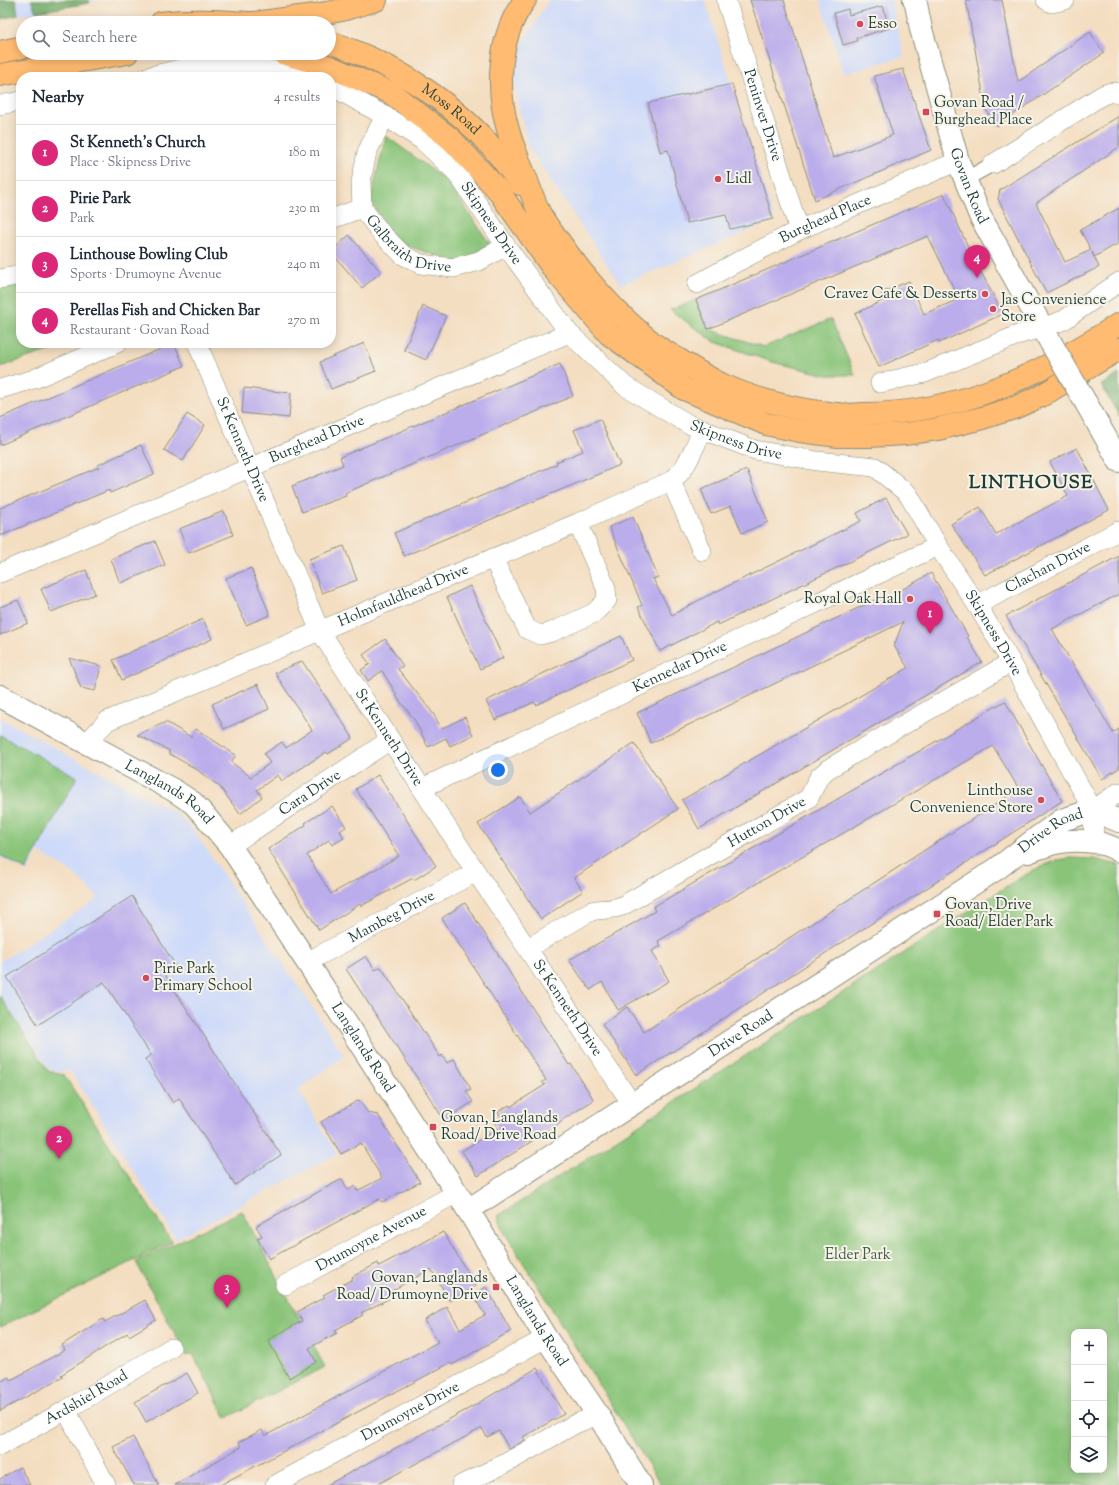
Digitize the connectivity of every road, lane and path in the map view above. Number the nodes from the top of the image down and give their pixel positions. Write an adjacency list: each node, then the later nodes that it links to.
1 (376, 0): 7 (main road)
2 (525, 0): 26 (main road)
3 (726, 0): 28 (street, Peninver Drive)
4 (1046, 0): 5 (street)
5 (1065, 0)
6 (916, 1): 24 (street, Govan Road)
7 (307, 16)
8 (336, 44): 26 (main road, Moss Road)
9 (16, 49): 10 (main road)
10 (0, 52)
11 (87, 60): 14 (main road)
12 (307, 60): 39 (main road, Moss Road)
13 (16, 72): 17 (main road)
14 (17, 72)
15 (171, 72): 16 (street)
16 (281, 72)
17 (0, 75)
18 (336, 90): 22 (street, Skipness Drive)
19 (1119, 93): 23 (street)
20 (16, 102): 21 (street)
21 (0, 105)
22 (385, 116): 25 (street, Galbraith Drive); 29 (street, Skipness Drive)
23 (992, 164): 24 (street)
24 (962, 170): 28 (street, Burghead Place); 36 (street, Govan Road)
25 (362, 208): 27 (street); 29 (street, Galbraith Drive)
26 (541, 216): 34 (main road)
27 (336, 217)
28 (799, 230): 33 (street, Burghead Place)
29 (506, 246): 35 (street, Skipness Drive)
30 (16, 276): 31 (street)
31 (0, 279)
32 (1119, 282): 36 (street)
33 (697, 284)
34 (1119, 324)
35 (569, 333): 42 (street, Skipness Drive); 44 (street, Burghead Drive)
36 (1047, 336): 40 (street); 43 (street, Govan Road, bridge)
37 (105, 348): 41 (street)
38 (199, 348): 44 (street, St Kenneth Drive)
39 (1119, 349)
40 (880, 383)
41 (0, 390)
42 (703, 429): 45 (street, Holmfauldhead Drive); 48 (street, Skipness Drive)
43 (1119, 461)
44 (249, 467): 51 (street, Burghead Drive); 53 (street, St Kenneth Drive)
45 (671, 481): 46 (street, Holmfauldhead Drive); 49 (street)
46 (578, 523): 50 (street, Holmfauldhead Drive); 50 (street)
47 (1118, 531): 52 (street, Clachan Drive)
48 (938, 546): 52 (street, Skipness Drive); 58 (street, Kennedar Drive)
49 (702, 551)
50 (493, 558): 53 (street, Holmfauldhead Drive)
51 (0, 573)
52 (977, 605): 54 (street, Skipness Drive)
53 (320, 631): 56 (street, St Kenneth Drive); 57 (street, Holmfauldhead Drive)
54 (1011, 662): 60 (street, Skipness Drive); 67 (street, Hutton Drive)
55 (0, 696): 57 (street, Langlands Road)
56 (390, 740): 58 (street, St Kenneth Drive); 63 (street, Cara Drive)
57 (86, 744): 63 (street, Langlands Road)
58 (422, 788): 66 (street, St Kenneth Drive)
59 (1119, 792): 60 (street, Drive Road)
60 (1093, 810): 61 (street, Drive Road); 62 (street, Drive Road); 65 (street, Drive Road)
61 (1119, 820)
62 (1094, 842): 64 (street, Drive Road); 65 (street, Drive Road)
63 (230, 846): 68 (street, Langlands Road)
64 (1119, 850)
65 (1013, 857): 69 (street, Drive Road)
66 (476, 872): 67 (street, St Kenneth Drive); 68 (street, Mambeg Drive)
67 (528, 948): 69 (street, St Kenneth Drive)
68 (307, 962): 70 (street, Langlands Road)
69 (632, 1104): 70 (street, Drive Road)
70 (462, 1201): 71 (street, Drumoyne Avenue); 72 (street, Langlands Road)
71 (285, 1285)
72 (546, 1338): 75 (street, Langlands Road); 78 (street, Drumoyne Drive)
73 (171, 1348): 74 (street, Ardshiel Road)
74 (66, 1410): 76 (street, Ardshiel Road); 77 (street)
75 (598, 1415): 79 (street); 80 (street, Langlands Road)
76 (0, 1446)
77 (106, 1485)
78 (275, 1485)
79 (461, 1485)
80 (641, 1485)

